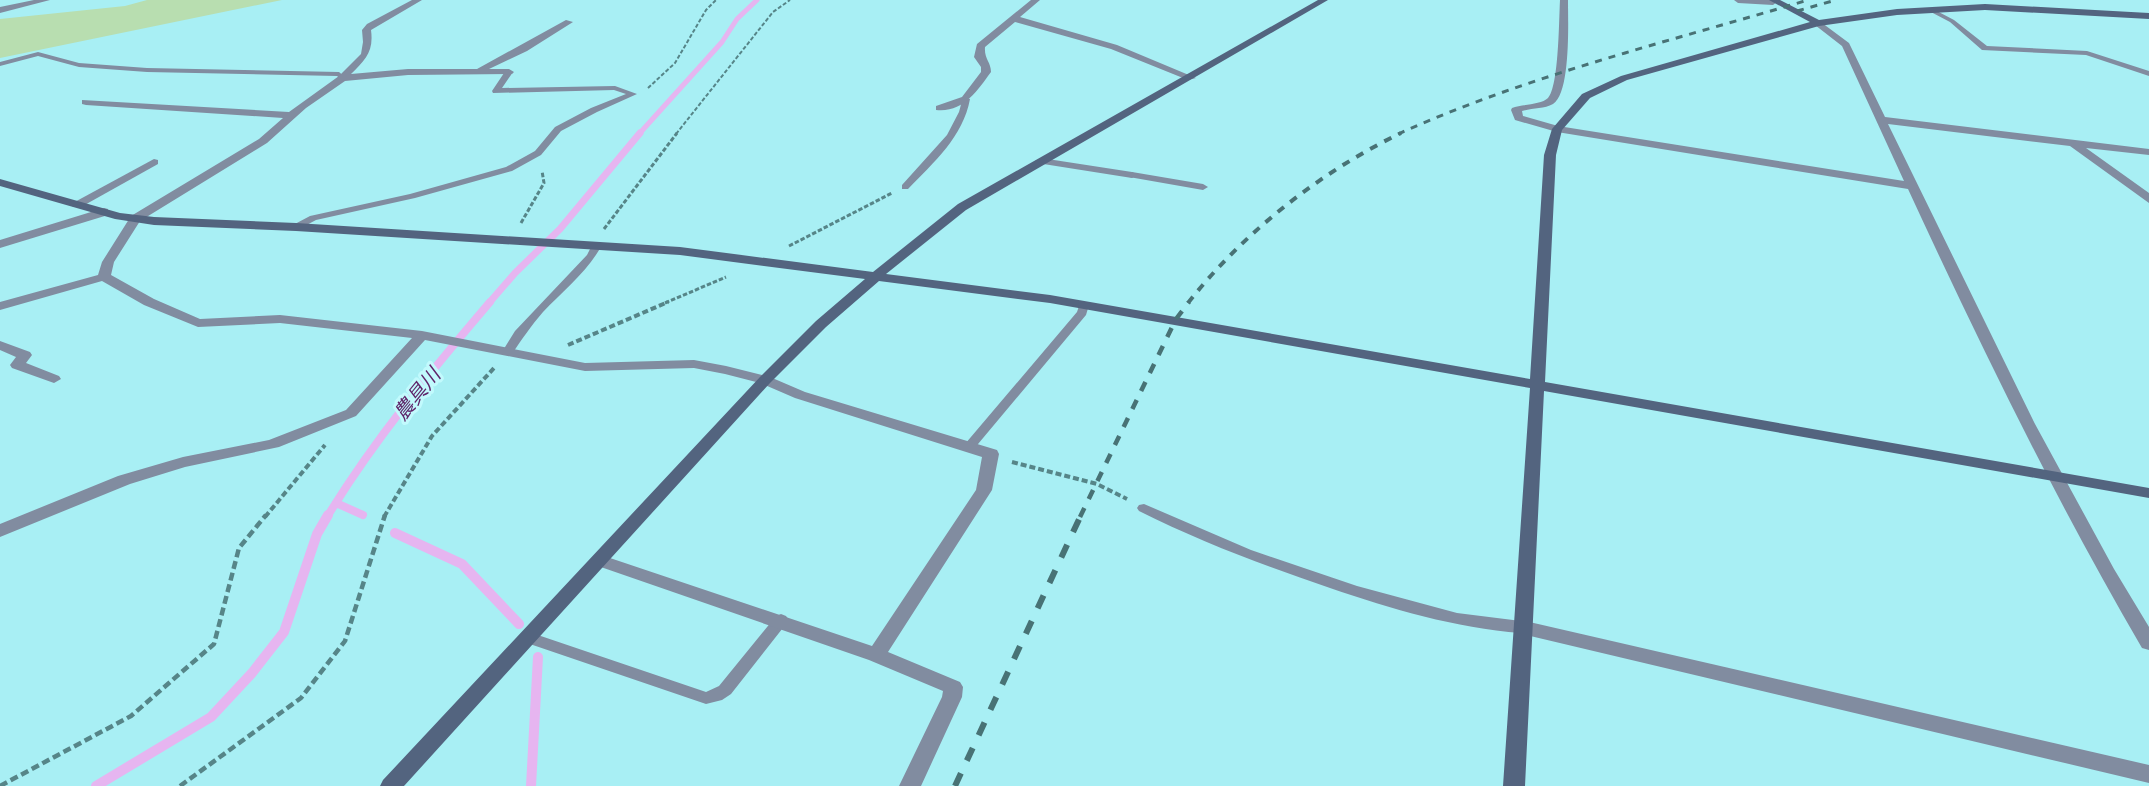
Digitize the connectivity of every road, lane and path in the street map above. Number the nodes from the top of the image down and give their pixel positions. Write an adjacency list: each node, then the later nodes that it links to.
1 (46, 0): 10 (street)
2 (418, 0): 20 (street)
3 (716, 0): 22 (path)
4 (790, 0): 46 (path)
5 (1036, 0): 13 (street)
6 (1324, 0): 21 (street)
7 (1564, 0): 28 (street)
8 (1738, 0): 9 (street)
9 (1773, 1): 15 (street)
10 (0, 10)
11 (1931, 10): 12 (street); 15 (street); 19 (lane)
12 (2149, 16)
13 (1012, 19): 21 (street); 23 (street)
14 (569, 22): 17 (street)
15 (1818, 23): 27 (street); 28 (street)
16 (0, 64): 20 (lane)
17 (477, 71): 18 (street); 20 (street)
18 (509, 72): 22 (lane)
19 (2149, 74)
20 (342, 78): 26 (street)
21 (1191, 78): 32 (street)
22 (633, 94): 31 (lane)
23 (966, 99): 25 (street); 37 (lane)
24 (86, 102): 26 (street)
25 (940, 108)
26 (291, 115): 42 (street)
27 (1882, 120): 29 (street); 36 (street)
28 (1557, 129): 36 (street); 59 (street)
29 (2072, 142): 30 (street); 39 (street)
30 (2149, 152)
31 (538, 153): 43 (lane); 44 (path)
32 (1041, 161): 34 (street); 48 (street)
33 (154, 162): 40 (street)
34 (1132, 175): 38 (lane)
35 (0, 182): 40 (street)
36 (1912, 186): 63 (street)
37 (905, 187): 47 (path)
38 (1203, 187)
39 (2149, 199)
40 (76, 204): 41 (street)
41 (104, 212): 42 (street); 45 (street)
42 (135, 219): 43 (street); 49 (street)
43 (296, 227): 44 (street)
44 (512, 240): 46 (street)
45 (0, 244)
46 (591, 244): 47 (street); 54 (lane)
47 (762, 261): 48 (street); 55 (path)
48 (878, 275): 50 (street); 58 (street)
49 (104, 277): 51 (street); 52 (street)
50 (1084, 304): 59 (street); 61 (lane)
51 (0, 306)
52 (427, 336): 54 (street); 60 (street)
53 (0, 345): 57 (street)
54 (502, 351): 55 (street); 56 (path)
55 (535, 357): 56 (path); 58 (street)
56 (490, 372): 75 (path)
57 (54, 379)
58 (765, 380): 61 (street); 67 (street)
59 (1539, 384): 63 (street); 69 (street)
60 (351, 412): 66 (street); 74 (path)
61 (969, 447): 62 (street)
62 (991, 454): 65 (path); 72 (street)
63 (2054, 477): 64 (street); 71 (street)
64 (2149, 493)
65 (1144, 508): 69 (lane)
66 (0, 531)
67 (601, 561): 68 (street); 70 (street)
68 (781, 620): 70 (lane); 72 (street)
69 (1521, 627): 73 (street); 78 (street)
70 (529, 638): 76 (street)
71 (2149, 643)
72 (876, 655): 77 (street)
73 (2149, 774)
74 (0, 786)
75 (180, 786)
76 (391, 786)
77 (910, 786)
78 (1514, 786)

